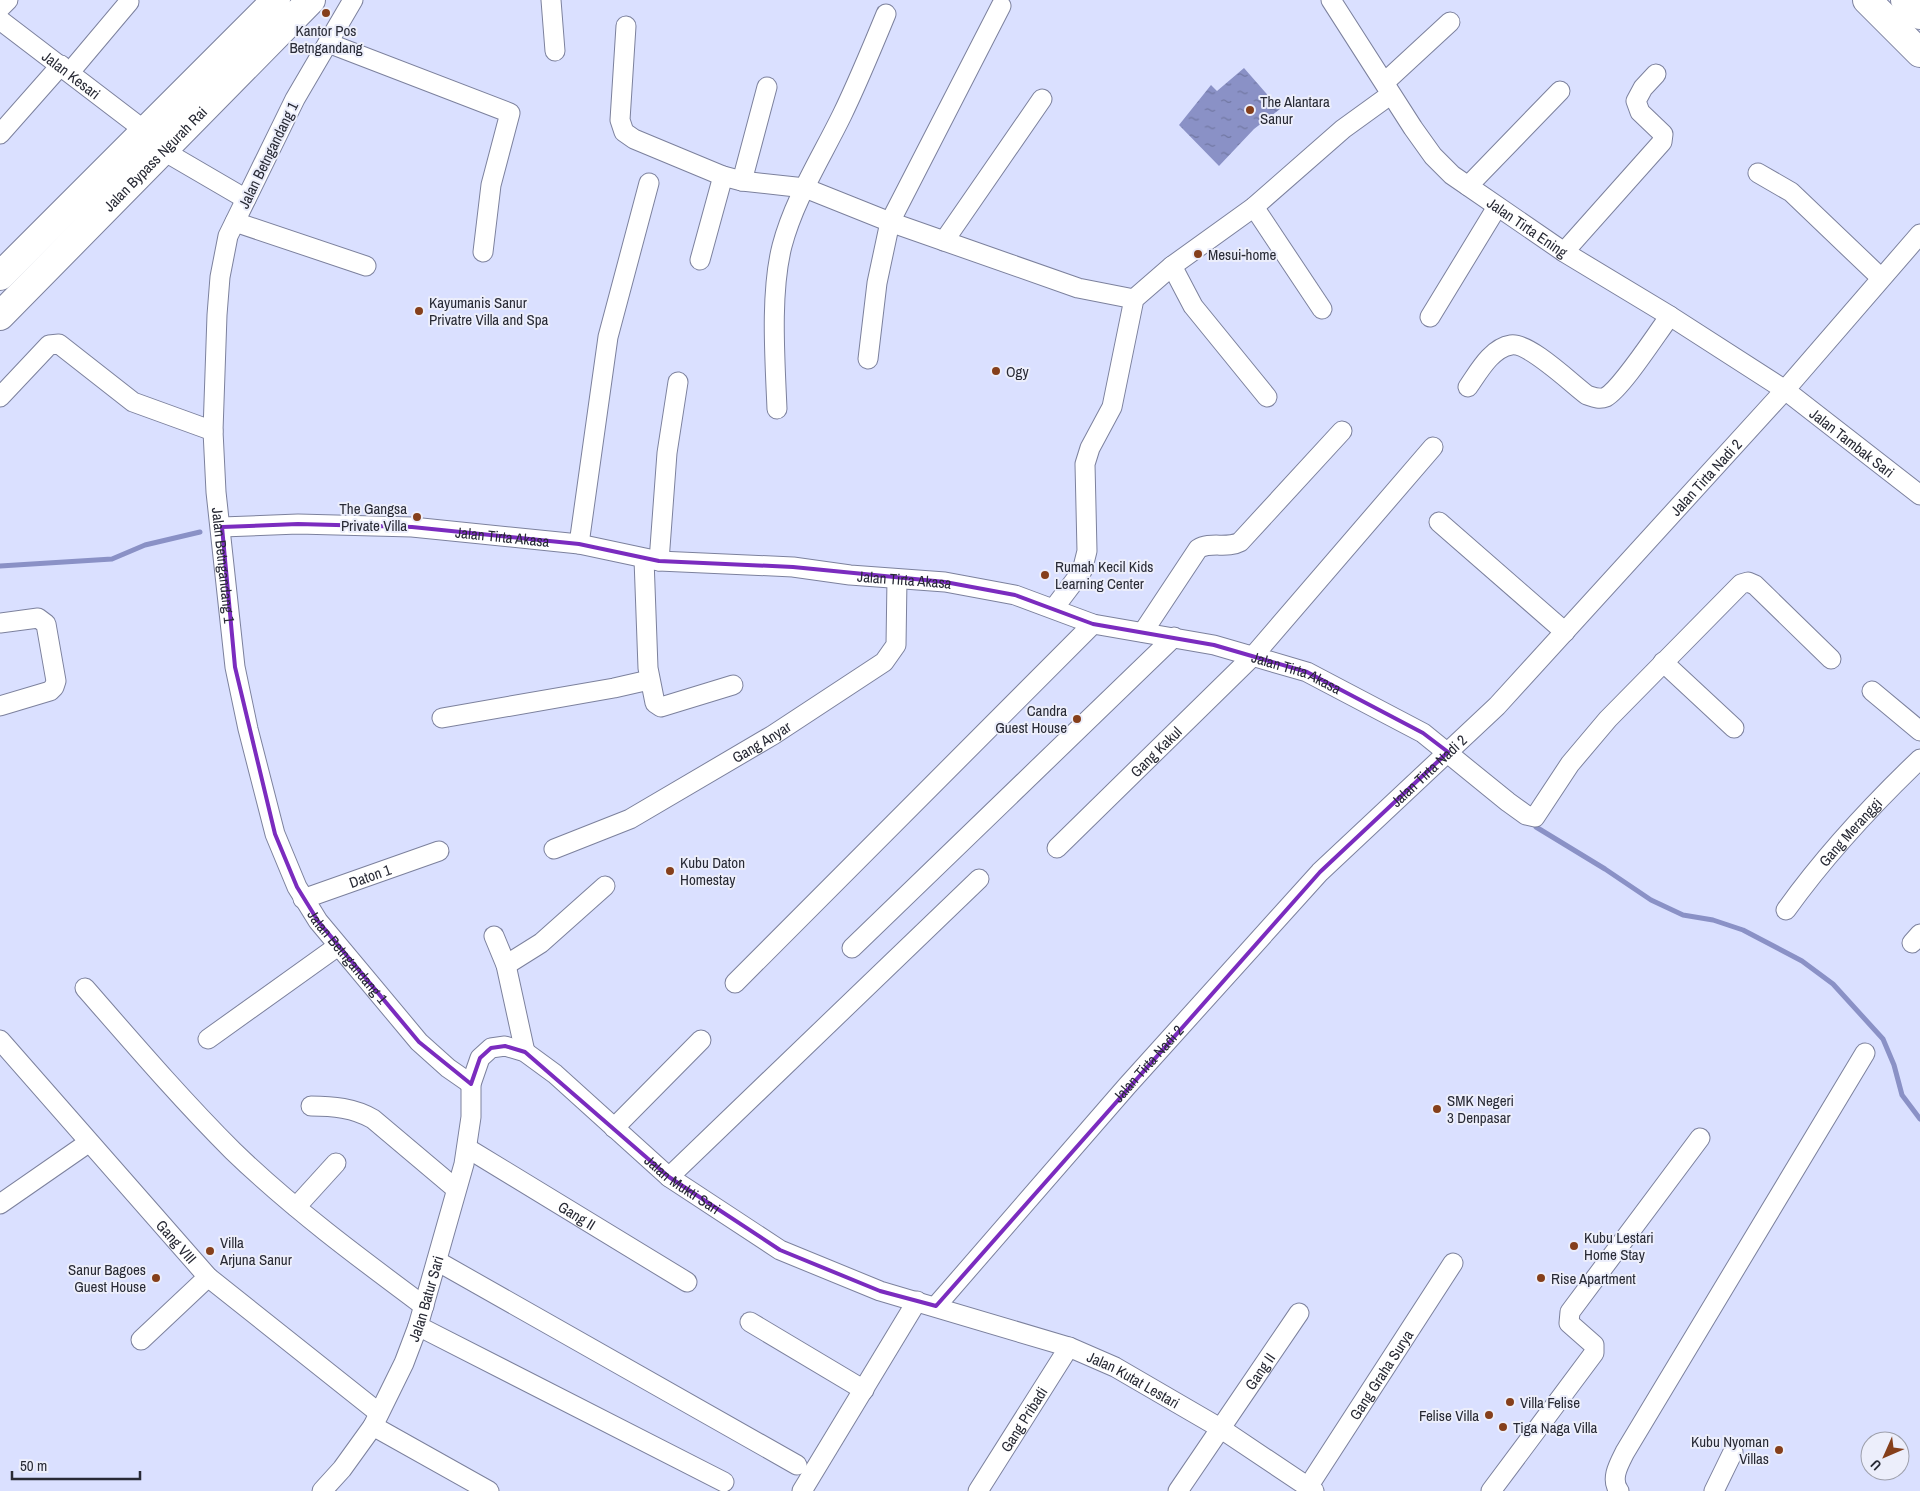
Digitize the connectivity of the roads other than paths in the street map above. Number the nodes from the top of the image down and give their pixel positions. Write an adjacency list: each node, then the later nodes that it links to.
1 (8, 0): 11 (street)
2 (276, 0): 26 (highway, Jalan Bypass Ngurah Rai)
3 (311, 0): 28 (highway, Jalan Bypass Ngurah Rai)
4 (353, 0): 17 (street, Jalan Betngandang 1)
5 (551, 0): 18 (street)
6 (1331, 0): 23 (street, Jalan Tirta Ening)
7 (1867, 0): 19 (highway)
8 (1905, 0): 13 (highway)
9 (129, 2): 20 (street)
10 (1001, 6): 39 (street)
11 (0, 8)
12 (886, 14): 34 (street)
13 (1920, 15)
14 (0, 20): 20 (street, Jalan Kesari)
15 (1450, 22): 23 (street)
16 (626, 26): 30 (street)
17 (328, 43): 35 (street, Jalan Betngandang 1); 42 (street)
18 (555, 51)
19 (1920, 53)
20 (65, 68): 26 (street, Jalan Kesari); 27 (street)
21 (1656, 74): 43 (street)
22 (767, 87): 31 (street)
23 (1387, 88): 33 (street, Jalan Tirta Ening); 36 (street)
24 (1560, 91): 33 (street)
25 (1042, 99): 41 (street)
26 (144, 130): 47 (highway, Jalan Bypass Ngurah Rai)
27 (0, 134)
28 (162, 150): 35 (street); 51 (highway, Jalan Bypass Ngurah Rai)
29 (1758, 173): 48 (street)
30 (723, 176): 31 (street); 44 (street)
31 (742, 181): 34 (street)
32 (649, 183): 67 (street)
33 (1468, 186): 37 (street, Jalan Tirta Ening)
34 (805, 188): 39 (street); 60 (street)
35 (246, 199): 38 (street, Jalan Betngandang 1)
36 (1254, 207): 46 (street); 50 (street)
37 (1497, 207): 43 (street, Jalan Tirta Ening); 53 (street)
38 (235, 222): 45 (street); 61 (street, Jalan Betngandang 1)
39 (890, 222): 41 (street); 54 (street)
40 (1920, 234): 48 (street, Jalan Tirta Nadi 2)
41 (944, 241): 49 (street)
42 (483, 252)
43 (1564, 252): 52 (street, Jalan Tirta Ening)
44 (700, 260)
45 (366, 266)
46 (1172, 266): 49 (street); 59 (street)
47 (0, 276)
48 (1881, 278): 57 (street, Jalan Tirta Nadi 2)
49 (1134, 299): 70 (street)
50 (1322, 309)
51 (0, 316)
52 (1670, 316): 56 (street); 57 (street, Jalan Tirta Ening)
53 (1430, 317)
54 (868, 359)
55 (678, 382): 68 (street)
56 (1468, 387)
57 (1785, 390): 64 (street, Jalan Tambak Sari); 74 (street, Jalan Tirta Nadi 2)
58 (0, 397): 61 (street)
59 (1267, 397)
60 (777, 409)
61 (213, 431): 66 (street, Jalan Betngandang 1)
62 (1342, 431): 73 (street)
63 (1434, 448): 76 (street, Gang Kakul)
64 (1920, 495)
65 (1440, 522): 74 (street)
66 (222, 527): 67 (street, Jalan Tirta Akasa); 93 (street, Jalan Betngandang 1)
67 (580, 544): 68 (street, Jalan Tirta Akasa)
68 (651, 560): 69 (street, Jalan Tirta Akasa); 79 (street)
69 (897, 579): 70 (street, Jalan Tirta Akasa); 89 (street, Gang Anyar)
70 (1054, 608): 72 (street, Jalan Tirta Akasa)
71 (0, 622): 82 (street)
72 (1093, 624): 73 (street, Jalan Tirta Akasa); 99 (street)
73 (1143, 632): 75 (street, Jalan Tirta Akasa)
74 (1565, 632): 86 (street, Jalan Tirta Nadi 2)
75 (1174, 637): 76 (street, Jalan Tirta Akasa); 97 (street)
76 (1254, 655): 86 (street, Jalan Tirta Akasa); 88 (street, Gang Kakul)
77 (1831, 659): 78 (street)
78 (1663, 662): 84 (street); 86 (street, Jalan Tirta Akasa)
79 (649, 680): 80 (street); 83 (street)
80 (733, 685)
81 (1872, 691): 85 (street)
82 (0, 706)
83 (442, 718)
84 (1734, 728)
85 (1920, 731)
86 (1448, 752): 123 (street, Jalan Tirta Nadi 2)
87 (1920, 759): 94 (street, Gang Meranggi)
88 (1057, 848)
89 (554, 849)
90 (438, 851): 93 (street, Daton 1)
91 (978, 879): 113 (street)
92 (605, 886): 98 (street)
93 (303, 899): 96 (street, Jalan Betngandang 1)
94 (1786, 910)
95 (494, 936): 98 (street)
96 (338, 946): 102 (street); 106 (street, Jalan Betngandang 1)
97 (852, 948)
98 (506, 965): 104 (street)
99 (735, 983)
100 (85, 988): 116 (street)
101 (0, 1040): 110 (street, Gang VIII)
102 (208, 1040)
103 (701, 1040): 108 (street)
104 (525, 1052): 106 (street, Jalan Mukti Sari); 108 (street, Jalan Mukti Sari)
105 (1864, 1053): 142 (street)
106 (471, 1084): 111 (street, Jalan Batur Sari)
107 (311, 1106): 114 (street)
108 (614, 1128): 113 (street, Jalan Mukti Sari)
109 (1700, 1138): 141 (street)
110 (88, 1143): 115 (street); 119 (street, Gang VIII)
111 (467, 1148): 114 (street, Jalan Batur Sari); 120 (street, Gang II)
112 (336, 1163): 116 (street)
113 (669, 1177): 121 (street, Jalan Mukti Sari)
114 (456, 1189): 117 (street, Jalan Batur Sari)
115 (0, 1204)
116 (296, 1207): 122 (street)
117 (438, 1261): 122 (street, Jalan Batur Sari); 133 (street)
118 (1453, 1263): 135 (street, Gang Graha Surya)
119 (208, 1277): 127 (street); 130 (street, Gang VIII)
120 (686, 1282)
121 (917, 1301): 123 (street, Jalan Mukti Sari); 129 (street)
122 (424, 1306): 126 (street, Jalan Batur Sari)
123 (936, 1306): 128 (street, Jalan Kutat Lestari)
124 (1299, 1313): 131 (street, Gang II)
125 (750, 1322): 129 (street)
126 (418, 1326): 130 (street, Jalan Batur Sari); 134 (street)
127 (141, 1340)
128 (1070, 1347): 131 (street, Jalan Kutat Lestari); 139 (street, Gang Pribadi)
129 (864, 1390): 138 (street)
130 (376, 1420): 136 (street, Jalan Batur Sari); 137 (street, Gang VIII)
131 (1220, 1428): 135 (street, Jalan Kutat Lestari); 140 (street, Gang II)
132 (1733, 1452): 143 (street)
133 (796, 1465)
134 (724, 1482)
135 (1311, 1489)
136 (322, 1491)
137 (489, 1491)
138 (802, 1491)
139 (978, 1491)
140 (1178, 1491)
141 (1491, 1491)
142 (1619, 1491)
143 (1714, 1491)

